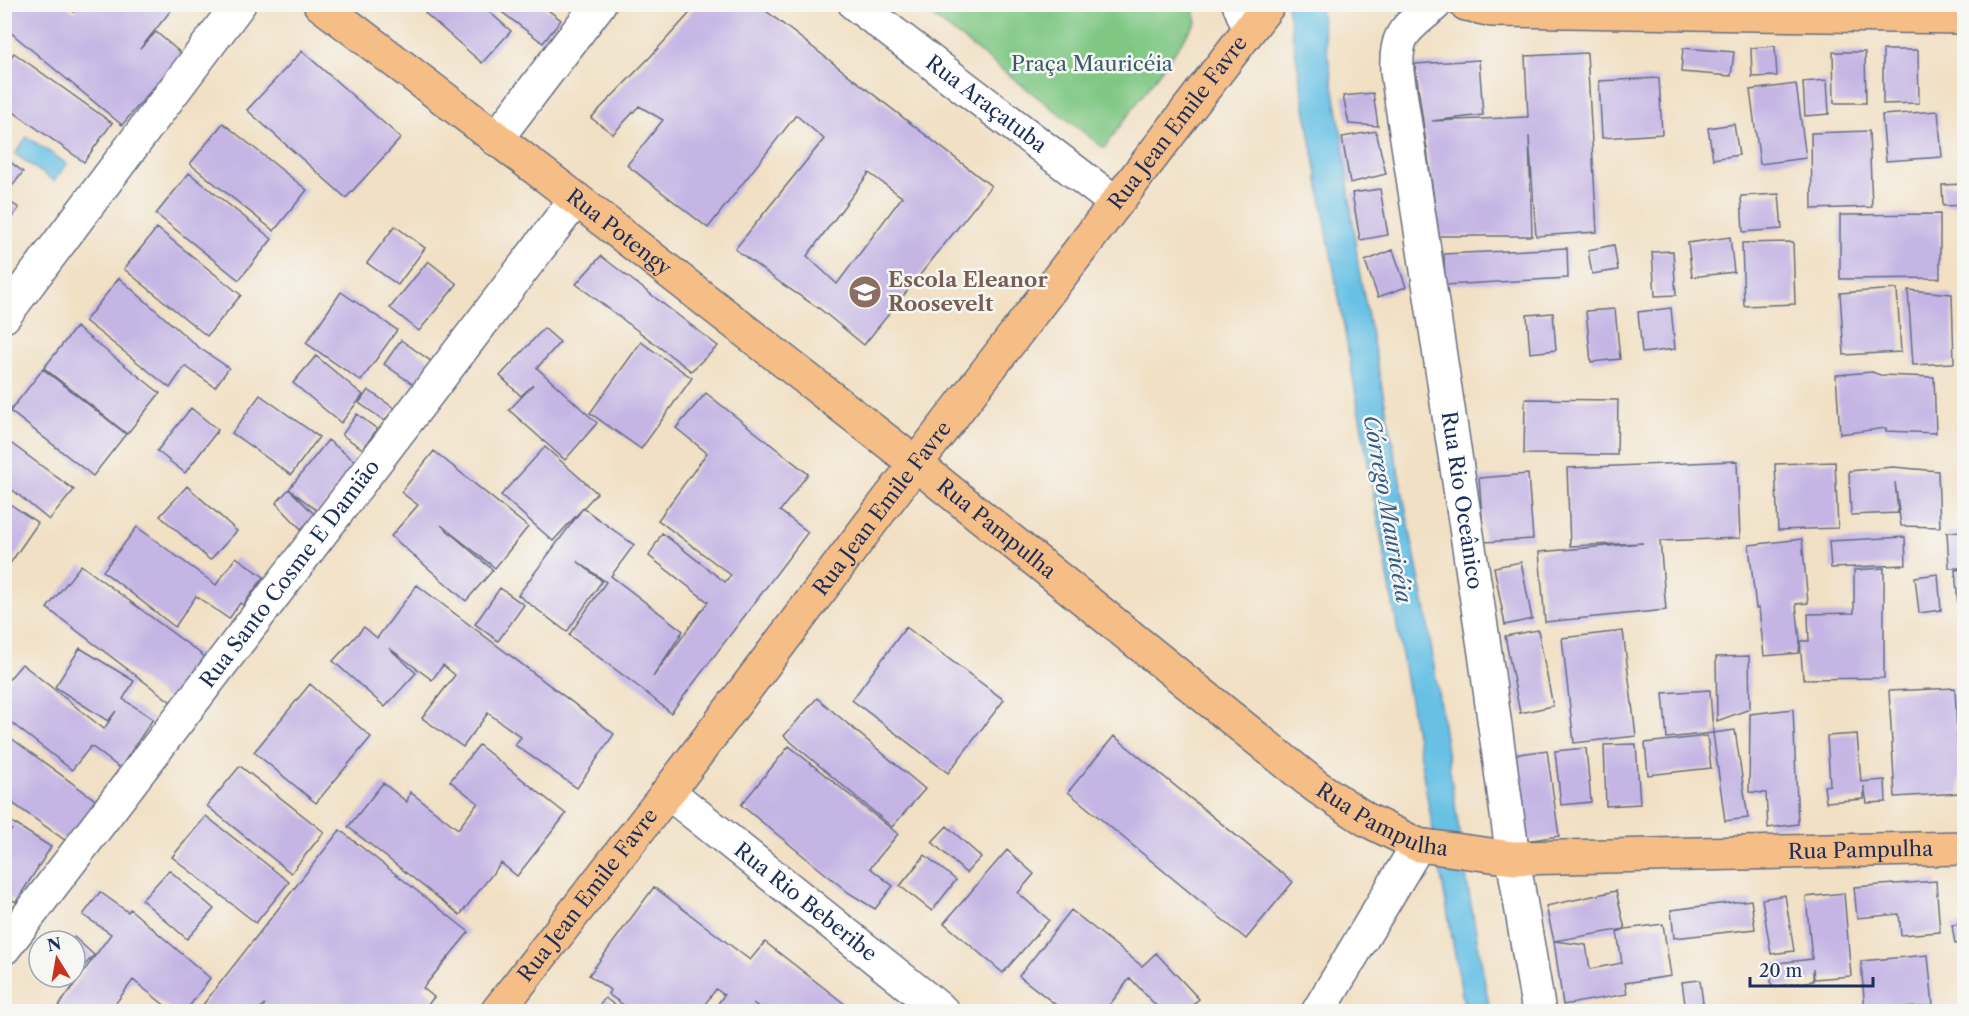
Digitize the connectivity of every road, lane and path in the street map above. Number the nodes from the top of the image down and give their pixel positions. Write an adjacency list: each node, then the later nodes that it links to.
1 (239, 4): 12 (street)
2 (320, 4): 9 (main road, Rua Potengy)
3 (599, 4): 9 (street)
4 (855, 4): 11 (street, Rua Araçatuba)
5 (1435, 4): 17 (street, Rua Rio Oceânico)
6 (1466, 4): 8 (main road)
7 (1252, 12): 11 (main road, Rua Jean Emile Favre)
8 (1965, 17)
9 (496, 139): 10 (main road, Rua Potengy)
10 (576, 200): 13 (main road, Rua Potengy); 18 (street, Rua Santo Cosme E Damião)
11 (1116, 203): 13 (main road, Rua Jean Emile Favre)
12 (4, 316)
13 (916, 464): 14 (main road, Rua Jean Emile Favre); 15 (main road, Rua Pampulha)
14 (668, 792): 19 (street, Rua Rio Beberibe); 20 (main road, Rua Jean Emile Favre)
15 (1423, 846): 17 (main road, Rua Pampulha); 21 (street)
16 (1965, 848): 17 (main road, Rua Pampulha)
17 (1514, 858): 22 (street, Rua Rio Oceânico)
18 (4, 948)
19 (924, 1005)
20 (497, 1011)
21 (1318, 1011)
22 (1539, 1011)

